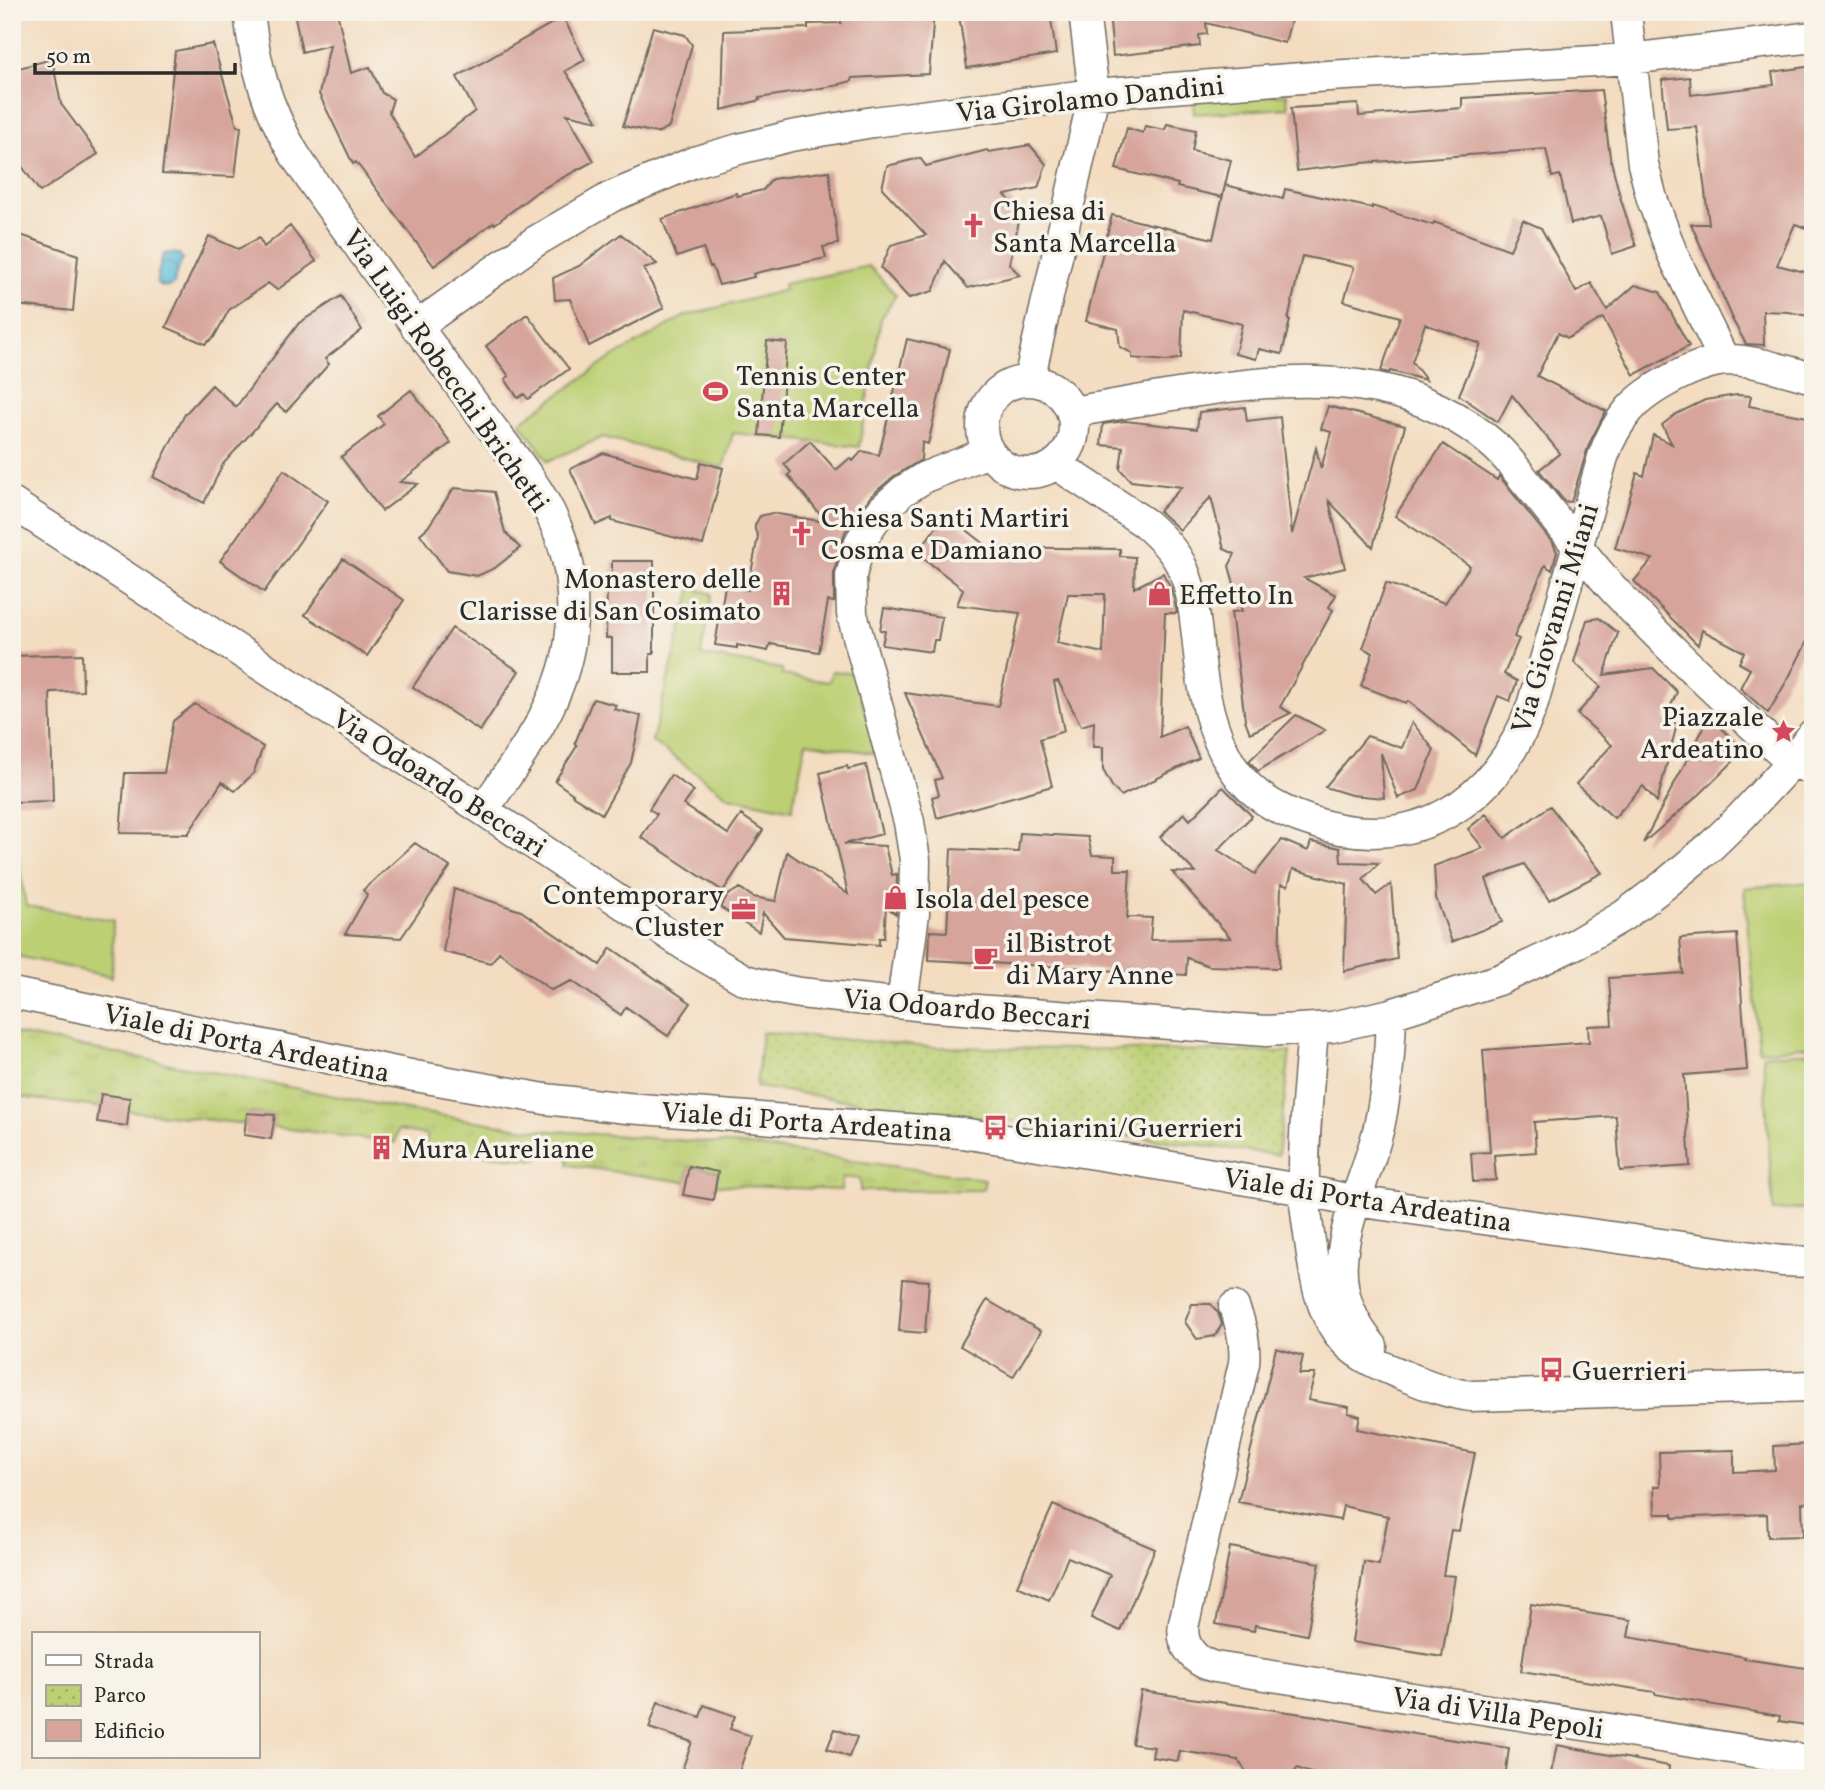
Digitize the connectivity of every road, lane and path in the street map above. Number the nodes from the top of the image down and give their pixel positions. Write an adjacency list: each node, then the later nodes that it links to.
1 (248, 12): 7 (street, Via Luigi Robecchi Brichetti)
2 (1084, 12): 6 (street)
3 (1626, 12): 5 (street)
4 (1813, 37): 5 (street, Via Girolamo Dandini)
5 (1630, 59): 6 (street, Via Girolamo Dandini); 8 (street)
6 (1094, 94): 7 (street, Via Girolamo Dandini); 10 (street)
7 (416, 327): 18 (street, Via Luigi Robecchi Brichetti)
8 (1724, 360): 9 (street, Via Giovanni Miani); 15 (street, Via Giovanni Miani)
9 (1813, 378)
10 (1029, 380): 11 (street); 12 (street)
11 (1072, 412): 13 (street); 15 (street)
12 (989, 452): 13 (street); 20 (street)
13 (1056, 464): 15 (street, Via Giovanni Miani)
14 (12, 503): 18 (street, Via Odoardo Beccari)
15 (1578, 547): 17 (street)
16 (1813, 734): 17 (street)
17 (1802, 766): 21 (street, Via Odoardo Beccari)
18 (483, 810): 20 (street, Via Odoardo Beccari)
19 (12, 993): 23 (street, Viale di Porta Ardeatina)
20 (902, 1003): 22 (street, Via Odoardo Beccari)
21 (1391, 1014): 22 (street, Via Odoardo Beccari); 24 (street)
22 (1313, 1029): 23 (street)
23 (1304, 1190): 24 (street, Viale di Porta Ardeatina); 27 (street)
24 (1355, 1201): 25 (street, Viale di Porta Ardeatina); 27 (street)
25 (1813, 1262)
26 (1234, 1307): 29 (street, Via di Villa Pepoli)
27 (1402, 1374): 28 (street)
28 (1813, 1386)
29 (1813, 1761)

